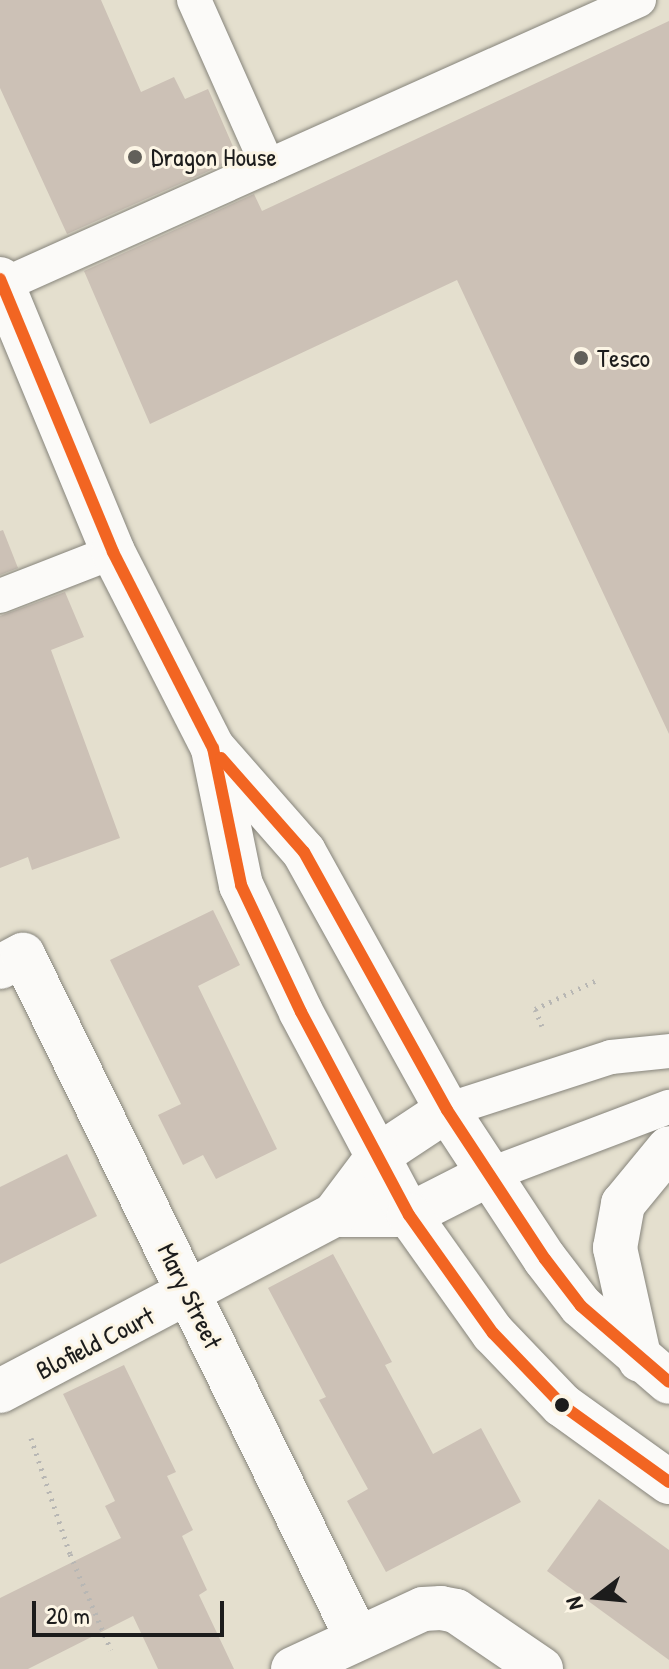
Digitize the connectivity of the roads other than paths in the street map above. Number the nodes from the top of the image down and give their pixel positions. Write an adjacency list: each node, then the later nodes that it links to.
1 (194, 0): 3 (lane)
2 (639, 0): 3 (lane)
3 (268, 166): 4 (lane)
4 (4, 299): 5 (main road)
5 (113, 552): 6 (lane); 7 (main road)
6 (0, 596)
7 (213, 748): 11 (main road); 13 (main road)
8 (12, 961): 17 (main road, Mary Street)
9 (669, 1051): 11 (lane)
10 (669, 1107): 14 (lane)
11 (447, 1110): 13 (main road); 14 (main road)
12 (669, 1148): 18 (main road)
13 (379, 1155): 15 (main road); 16 (main road)
14 (486, 1176): 16 (main road); 18 (main road)
15 (334, 1215): 16 (main road); 17 (main road, Blofield Court)
16 (409, 1215): 20 (main road)
17 (189, 1294): 19 (main road, Blofield Court); 21 (main road, Mary Street)
18 (655, 1371)
19 (7, 1388)
20 (669, 1482)
21 (357, 1638): 22 (main road); 23 (main road)
22 (293, 1669)
23 (541, 1669)

